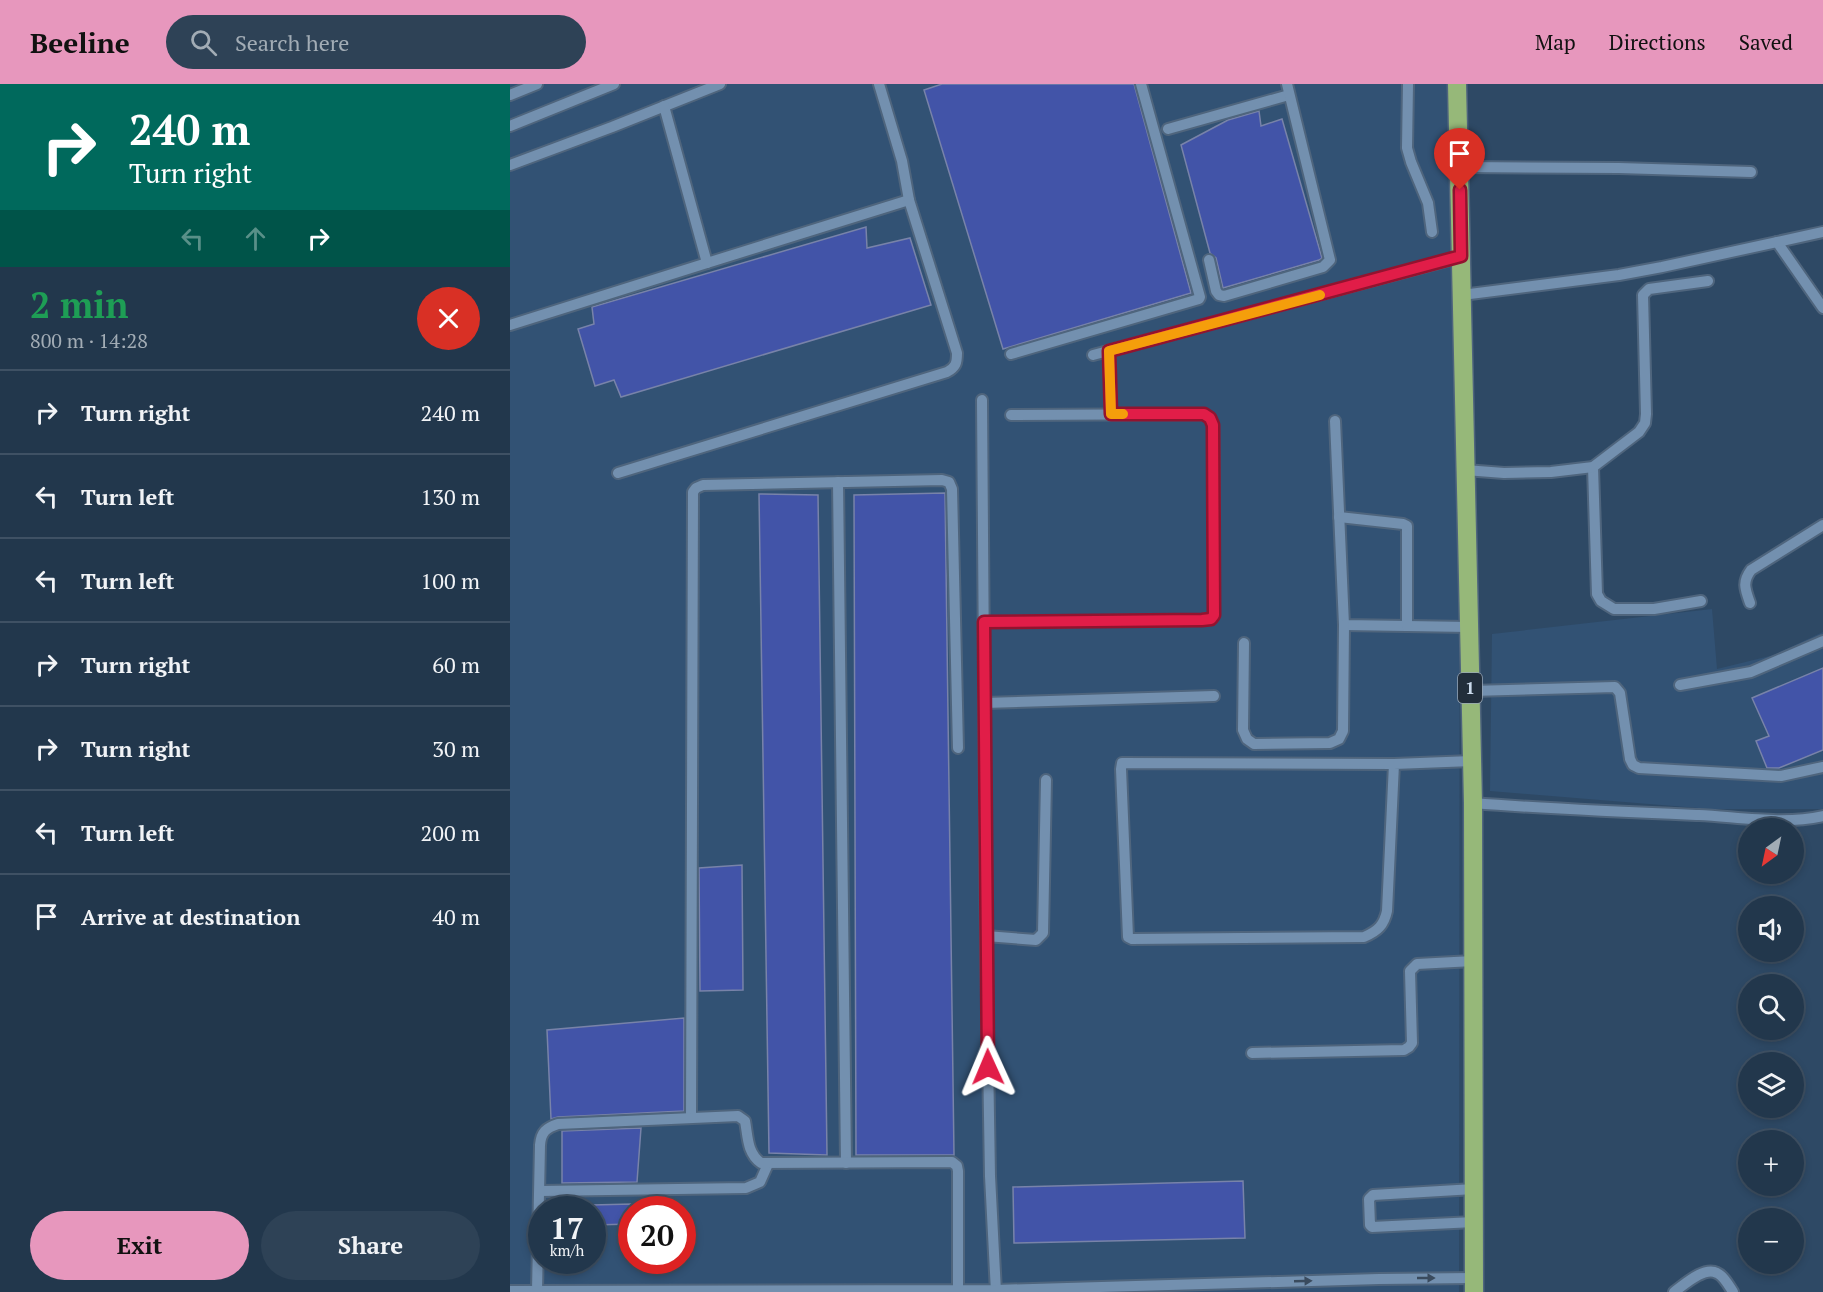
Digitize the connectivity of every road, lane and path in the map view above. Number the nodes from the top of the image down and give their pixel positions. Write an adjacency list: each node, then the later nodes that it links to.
1 (537, 84): 9 (lane)
2 (614, 84): 11 (lane)
3 (720, 84): 10 (lane)
4 (879, 84): 16 (lane)
5 (1141, 84): 28 (lane)
6 (1408, 84): 17 (lane)
7 (1457, 84): 14 (highway, 1)
8 (1288, 89): 12 (lane); 21 (lane)
9 (510, 95)
10 (664, 106): 13 (lane); 22 (lane)
11 (510, 126)
12 (1168, 129)
13 (510, 165)
14 (1460, 167): 15 (lane); 20 (highway, 1)
15 (1751, 172)
16 (909, 200): 22 (lane); 36 (lane)
17 (1432, 232)
18 (1823, 232): 19 (lane)
19 (1777, 242): 24 (lane); 25 (lane)
20 (1461, 256): 24 (highway, 1); 27 (lane)
21 (1209, 260)
22 (707, 263): 26 (lane)
23 (1708, 281): 34 (lane)
24 (1462, 295): 35 (highway, 1)
25 (1823, 308)
26 (510, 326)
27 (1109, 351): 29 (lane); 31 (lane)
28 (1011, 354)
29 (1093, 356)
30 (982, 400): 42 (lane)
31 (1111, 414): 32 (lane); 42 (lane)
32 (1011, 415)
33 (1335, 421): 38 (lane)
34 (1593, 467): 35 (lane); 40 (lane)
35 (1465, 470): 45 (highway, 1)
36 (618, 473)
37 (838, 482): 52 (lane); 62 (lane); 63 (lane)
38 (1339, 517): 43 (lane); 44 (lane)
39 (1823, 525): 41 (lane)
40 (1701, 601)
41 (1750, 603)
42 (984, 622): 51 (lane)
43 (1344, 625): 44 (lane); 46 (lane)
44 (1407, 626): 45 (lane)
45 (1469, 627): 49 (highway, 1)
46 (1244, 642)
47 (1822, 643): 48 (lane)
48 (1680, 685)
49 (1470, 691): 53 (highway, 1); 55 (lane)
50 (1214, 696): 51 (lane)
51 (984, 703): 59 (lane)
52 (958, 748)
53 (1472, 761): 54 (lane); 57 (highway, 1)
54 (1394, 764): 54 (lane)
55 (1823, 767)
56 (1046, 780): 59 (lane)
57 (1473, 803): 58 (lane); 60 (highway, 1)
58 (1823, 816)
59 (986, 936): 72 (lane)
60 (1473, 961): 61 (lane); 65 (highway, 1)
61 (1252, 1053)
62 (691, 1118): 64 (lane); 66 (lane)
63 (846, 1163): 64 (lane); 69 (lane)
64 (768, 1164): 66 (lane)
65 (1474, 1190): 67 (highway, 1); 67 (lane)
66 (540, 1191): 71 (lane)
67 (1474, 1222): 68 (highway, 1)
68 (1474, 1285): 72 (lane, one-way to 68)
69 (958, 1290): 71 (lane); 72 (lane)
70 (510, 1291): 71 (lane)
71 (537, 1291)
72 (996, 1291)
73 (1674, 1292): 74 (lane)
74 (1733, 1292)

